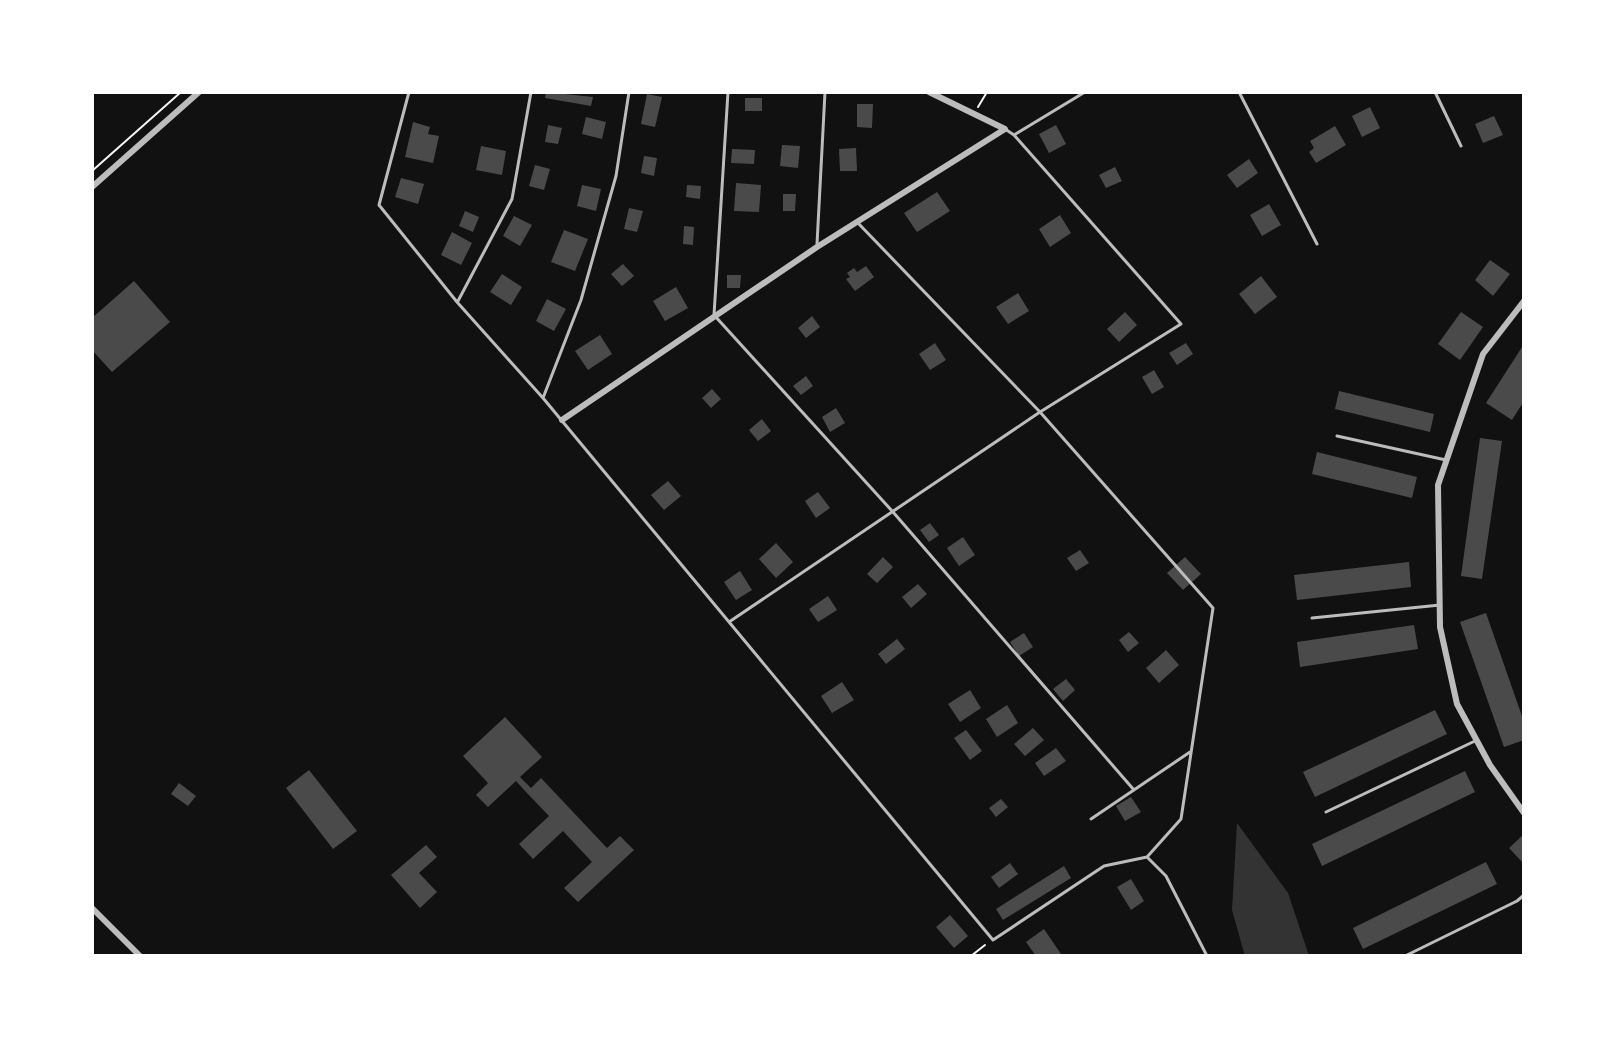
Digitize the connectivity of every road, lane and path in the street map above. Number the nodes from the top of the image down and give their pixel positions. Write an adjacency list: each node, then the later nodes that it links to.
1 (181, 92): 17 (path)
2 (199, 92): 18 (street)
3 (409, 92): 23 (lane)
4 (531, 92): 23 (lane)
5 (629, 92): 25 (lane)
6 (728, 92): 24 (lane)
7 (825, 92): 21 (lane)
8 (929, 92): 13 (street)
9 (987, 92): 13 (path)
10 (1085, 92): 15 (lane)
11 (1239, 92): 20 (lane)
12 (1435, 92): 16 (lane)
13 (974, 115): 14 (street)
14 (1005, 129): 15 (lane); 19 (street)
15 (1014, 135): 26 (lane)
16 (1461, 146)
17 (92, 171)
18 (92, 187)
19 (858, 222): 21 (street); 26 (lane)
20 (1317, 244)
21 (817, 247): 24 (street)
22 (1524, 301): 29 (street)
23 (457, 302): 25 (lane)
24 (714, 315): 27 (street); 30 (lane)
25 (543, 398): 27 (lane)
26 (1040, 412): 30 (lane); 35 (lane)
27 (562, 420): 33 (lane)
28 (1337, 436): 29 (lane)
29 (1446, 460): 31 (street)
30 (893, 512): 33 (lane); 36 (lane)
31 (1440, 605): 32 (lane); 34 (street)
32 (1312, 618)
33 (729, 622): 43 (lane)
34 (1477, 740): 37 (lane); 38 (street)
35 (1190, 752): 36 (lane); 40 (lane)
36 (1134, 790): 39 (lane)
37 (1326, 812)
38 (1524, 813)
39 (1091, 819)
40 (1147, 857): 43 (lane); 46 (lane)
41 (1524, 895): 47 (lane)
42 (92, 908): 44 (street)
43 (993, 940): 45 (path)
44 (140, 956)
45 (971, 956)
46 (1207, 956)
47 (1405, 956)

